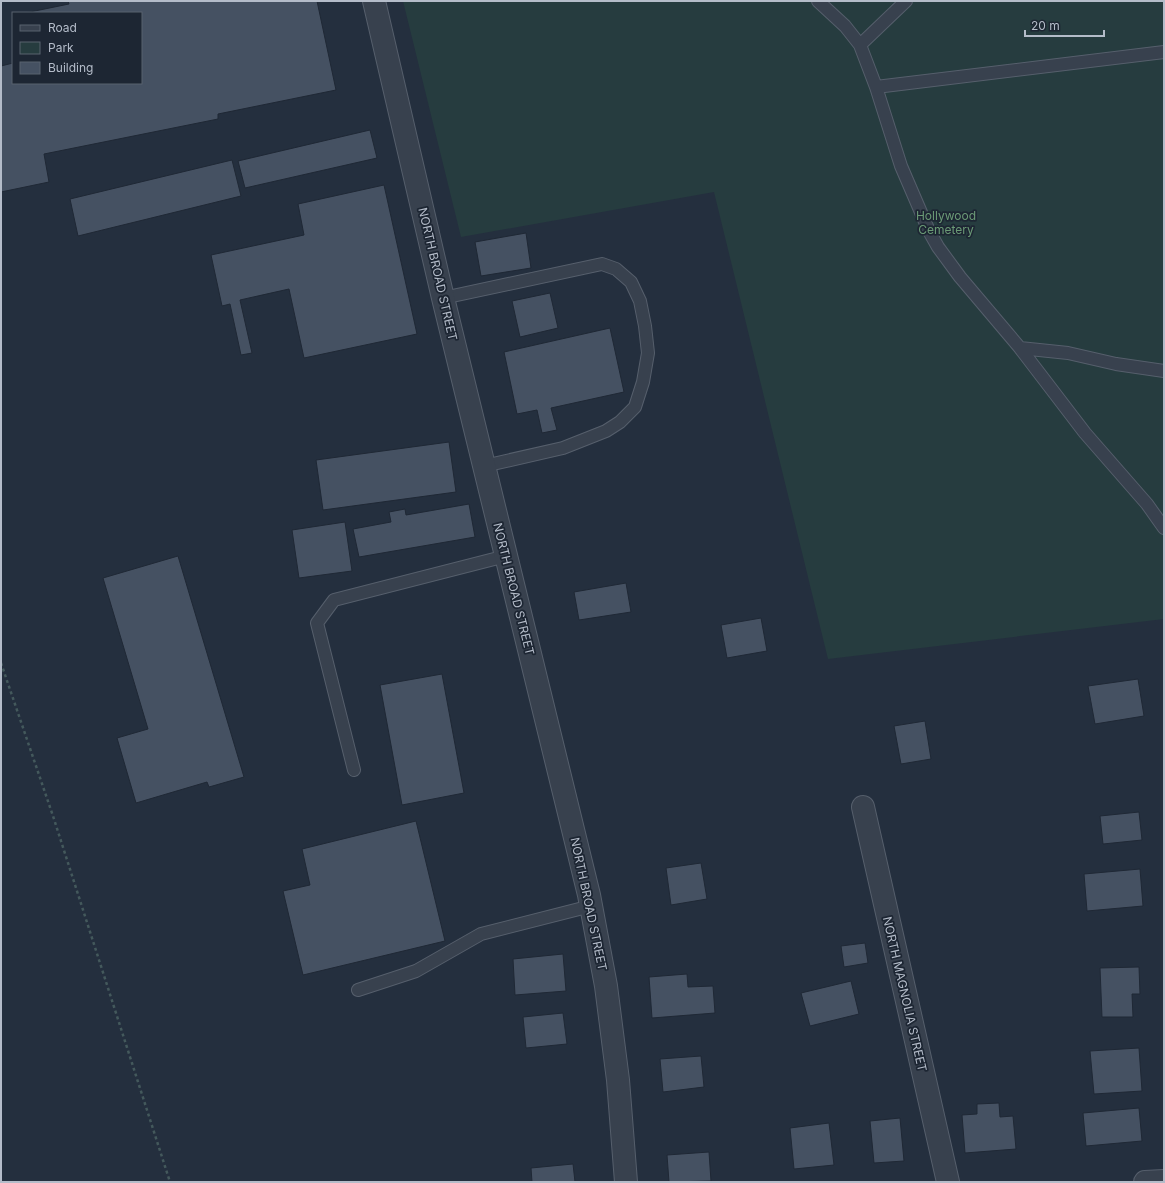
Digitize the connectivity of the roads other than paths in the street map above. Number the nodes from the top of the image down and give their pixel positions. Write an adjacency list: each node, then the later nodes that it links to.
1 (374, 1): 7 (street, NORTH BROAD STREET)
2 (818, 1): 4 (lane)
3 (906, 1): 4 (lane)
4 (860, 45): 6 (lane)
5 (1164, 52): 6 (lane)
6 (876, 87): 8 (lane)
7 (443, 298): 10 (street, NORTH BROAD STREET); 10 (lane)
8 (1020, 348): 9 (lane); 11 (lane)
9 (1164, 371)
10 (484, 466): 12 (street, NORTH BROAD STREET)
11 (1164, 528)
12 (506, 556): 13 (lane); 15 (street, NORTH BROAD STREET)
13 (354, 770)
14 (863, 807): 19 (street, NORTH MAGNOLIA STREET)
15 (591, 906): 16 (lane); 18 (street, NORTH BROAD STREET)
16 (358, 990)
17 (1164, 1181): 20 (street)
18 (626, 1182)
19 (948, 1182)
20 (1145, 1182)

